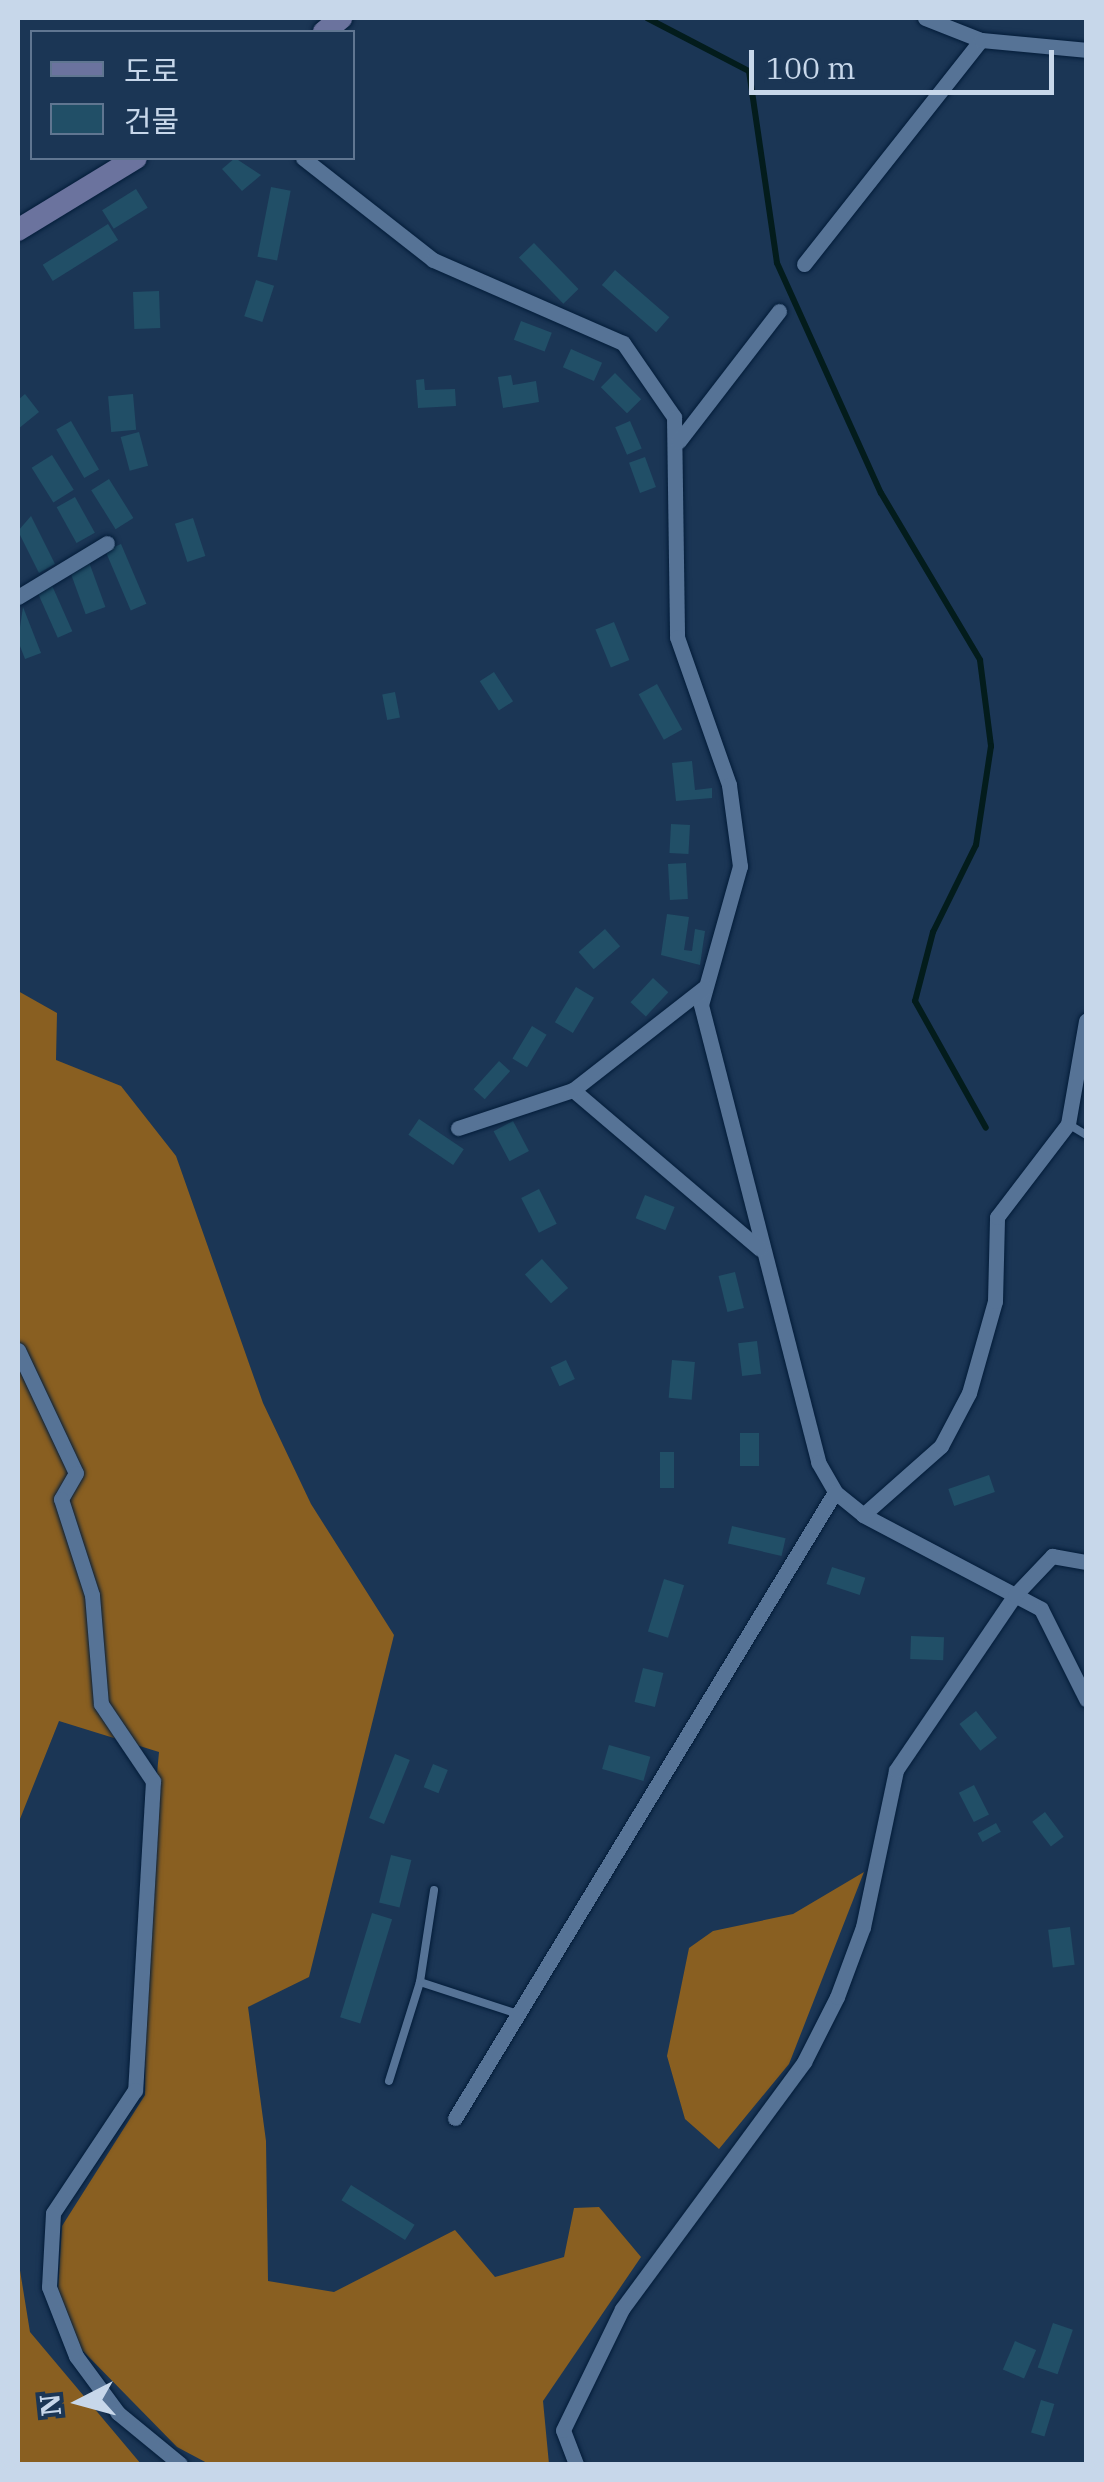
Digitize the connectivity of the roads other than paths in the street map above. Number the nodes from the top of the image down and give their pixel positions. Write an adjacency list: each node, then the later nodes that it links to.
1 (925, 18): 2 (street)
2 (981, 40): 3 (street); 7 (street)
3 (1086, 50)
4 (133, 160): 6 (street)
5 (306, 160): 9 (street)
6 (18, 230)
7 (804, 264)
8 (779, 311): 9 (street)
9 (679, 440): 12 (street)
10 (107, 543): 11 (street)
11 (18, 597)
12 (706, 988): 14 (street); 18 (street)
13 (1086, 1021): 15 (street)
14 (572, 1090): 16 (street); 18 (street)
15 (1068, 1124): 17 (lane); 21 (street)
16 (458, 1128)
17 (1086, 1136)
18 (760, 1249): 20 (street)
19 (18, 1350): 30 (street)
20 (835, 1492): 21 (street); 27 (street)
21 (864, 1515): 23 (street)
22 (1086, 1562): 23 (street)
23 (1015, 1595): 24 (street); 31 (street)
24 (1086, 1699)
25 (434, 1890): 26 (lane)
26 (420, 1982): 27 (lane); 28 (lane)
27 (518, 2014): 29 (street)
28 (390, 2081)
29 (455, 2118)
30 (180, 2464)
31 (576, 2464)

